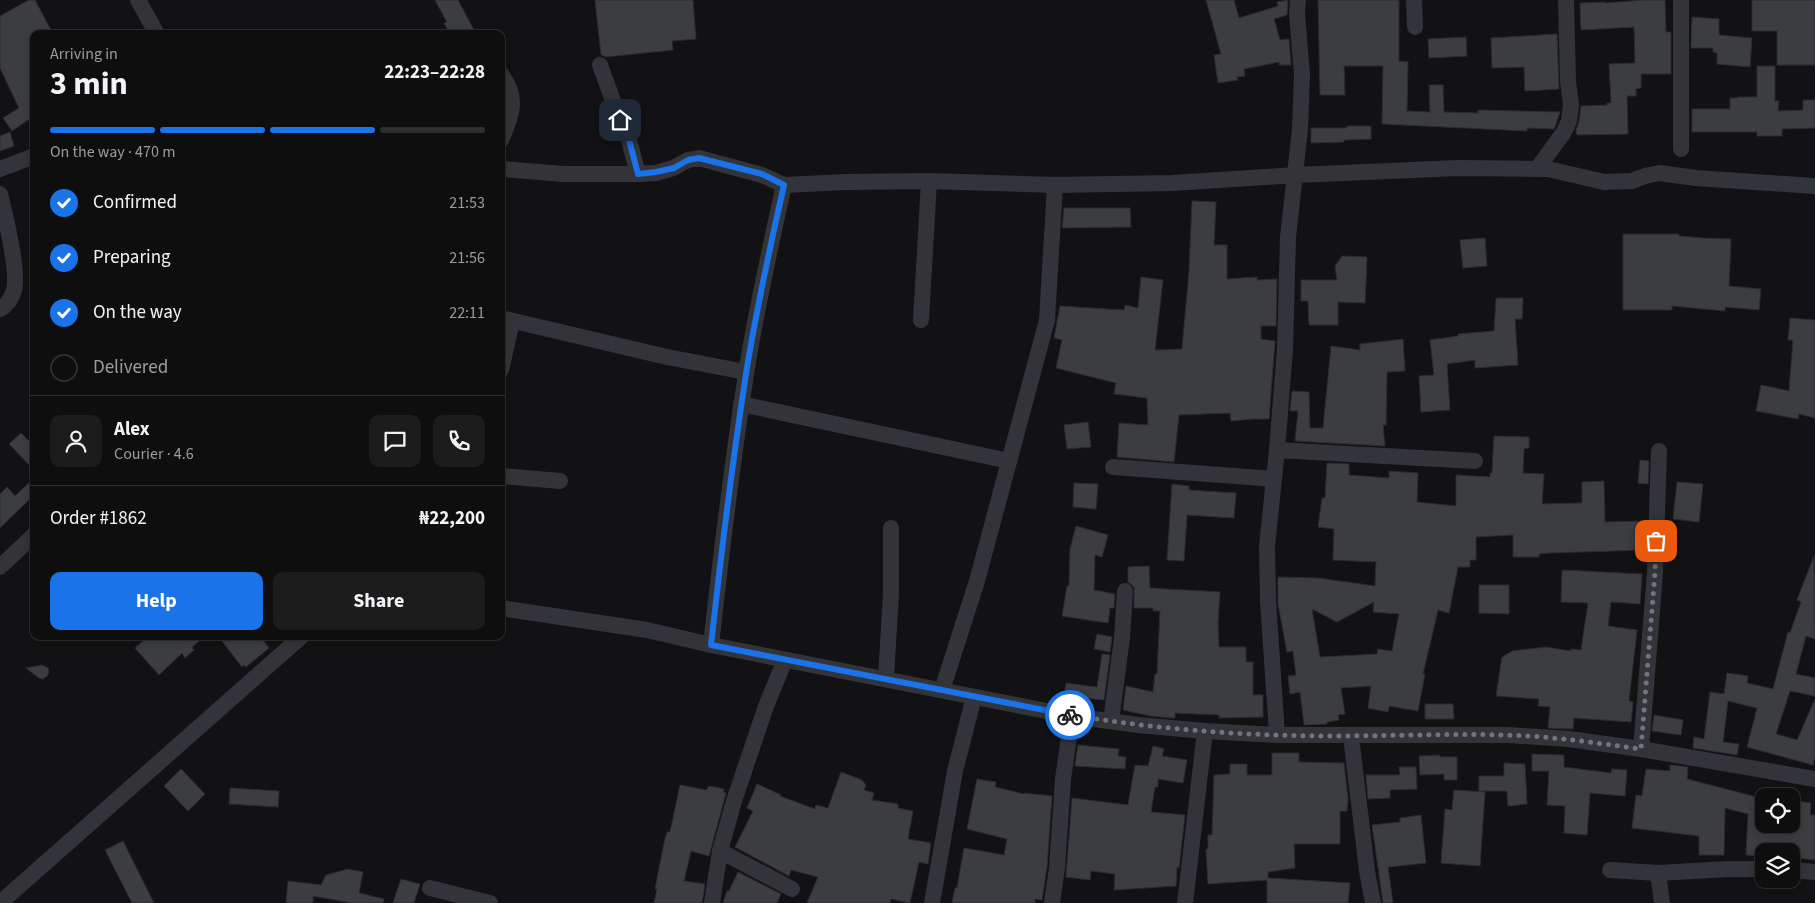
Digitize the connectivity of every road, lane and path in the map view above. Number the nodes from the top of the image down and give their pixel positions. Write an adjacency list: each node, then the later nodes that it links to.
1 (138, 0): 7 (street)
2 (1298, 0): 17 (street)
3 (1414, 0): 6 (street)
4 (1566, 0): 13 (street)
5 (1681, 0): 11 (street)
6 (1415, 27)
7 (155, 30)
8 (600, 65): 16 (street)
9 (505, 79): 10 (street)
10 (505, 129)
11 (1681, 149)
12 (30, 158): 14 (street)
13 (1537, 168): 17 (street); 21 (street)
14 (0, 169)
15 (505, 169): 16 (street)
16 (638, 174): 20 (street)
17 (1296, 174): 19 (street); 28 (street)
18 (929, 181): 19 (street); 20 (street); 25 (street)
19 (1056, 184): 30 (street)
20 (784, 185): 26 (street)
21 (1815, 186)
22 (0, 194): 23 (street)
23 (0, 308)
24 (506, 319): 26 (street)
25 (921, 320)
26 (746, 372): 27 (street)
27 (742, 404): 30 (street); 42 (street)
28 (1277, 450): 31 (street); 34 (street)
29 (1659, 451): 52 (street)
30 (1009, 461): 45 (street)
31 (1475, 461)
32 (1112, 467): 34 (street)
33 (505, 476): 35 (street)
34 (1274, 478): 50 (street)
35 (560, 481)
36 (891, 528): 44 (street)
37 (30, 539): 38 (street)
38 (0, 566)
39 (1125, 591): 48 (street)
40 (505, 609): 42 (street)
41 (297, 640): 62 (street)
42 (711, 645): 43 (street)
43 (785, 660): 44 (street); 54 (street)
44 (886, 678): 45 (street)
45 (942, 690): 46 (street)
46 (974, 697): 47 (street); 65 (street)
47 (1072, 716): 48 (street); 66 (street)
48 (1111, 721): 49 (street)
49 (1204, 731): 50 (street); 67 (street)
50 (1277, 735): 51 (street)
51 (1351, 736): 52 (street); 68 (street)
52 (1641, 749): 53 (street)
53 (1814, 777)
54 (720, 851): 61 (street); 64 (street)
55 (1755, 869): 59 (street)
56 (1610, 870): 59 (street)
57 (1800, 871): 58 (street)
58 (1815, 872)
59 (1658, 873): 69 (street)
60 (430, 888): 63 (street)
61 (792, 889)
62 (0, 902)
63 (490, 903)
64 (712, 903)
65 (932, 903)
66 (1052, 903)
67 (1185, 903)
68 (1373, 903)
69 (1662, 903)

